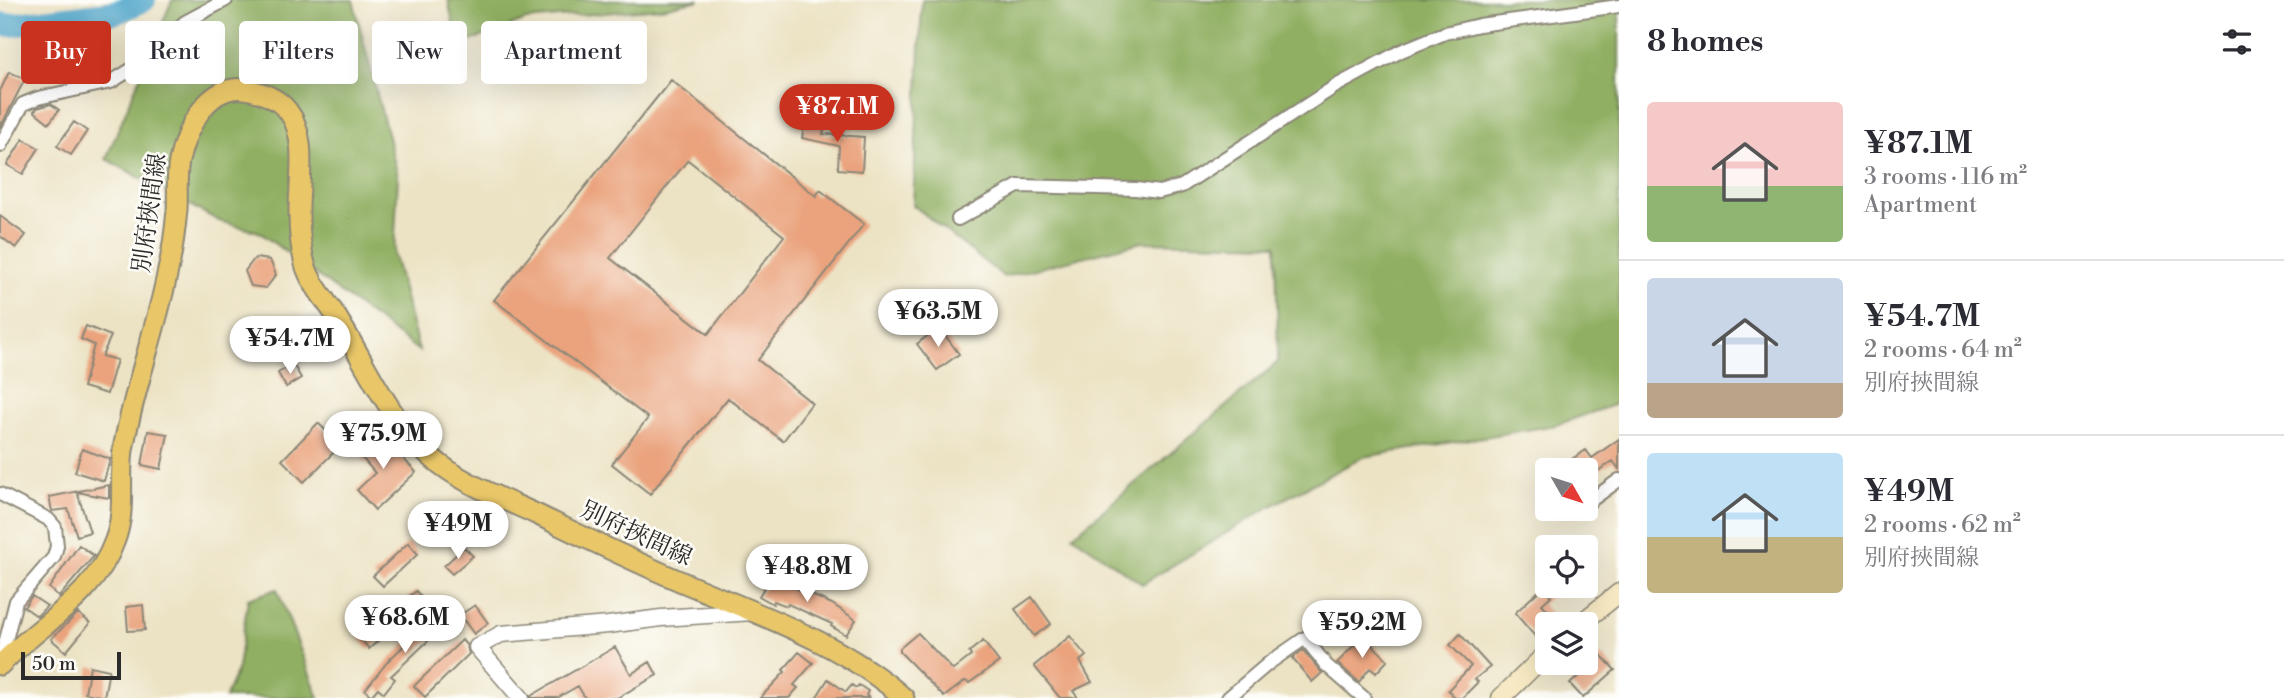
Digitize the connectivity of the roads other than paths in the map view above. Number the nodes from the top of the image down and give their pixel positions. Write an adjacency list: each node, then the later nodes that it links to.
1 (226, 0): 3 (street)
2 (1619, 6): 4 (street)
3 (0, 146)
4 (958, 219)
5 (1619, 480): 7 (street)
6 (0, 494): 11 (street)
7 (1598, 495)
8 (1619, 593): 10 (main road)
9 (754, 612): 11 (main road, 別府挾間線); 13 (street); 14 (main road, 別府挾間線)
10 (1595, 612)
11 (0, 664)
12 (1535, 665): 17 (main road)
13 (521, 698)
14 (904, 698)
15 (1228, 698): 16 (street)
16 (1364, 698)
17 (1501, 698)

